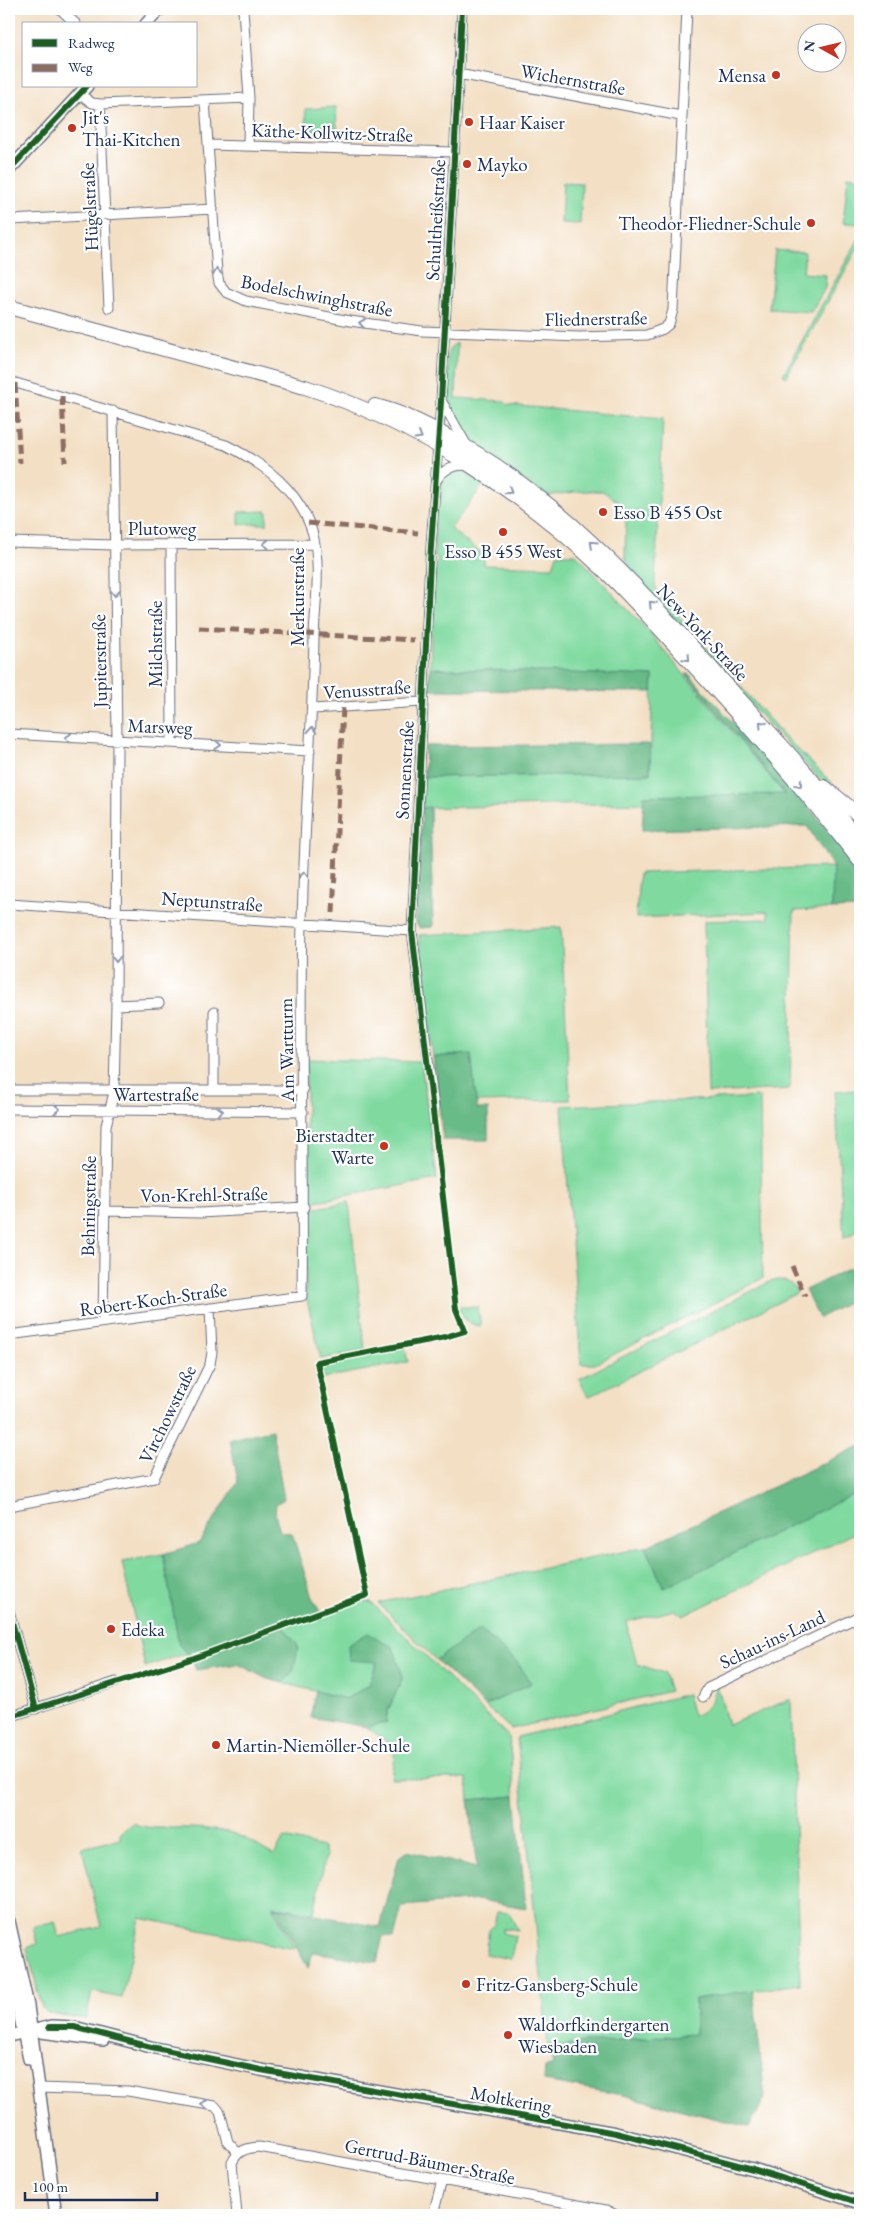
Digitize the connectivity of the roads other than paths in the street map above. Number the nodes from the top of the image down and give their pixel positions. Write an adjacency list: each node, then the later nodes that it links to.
1 (60, 9): 6 (street)
2 (160, 9): 7 (street)
3 (243, 9): 10 (street)
4 (462, 9): 8 (street, Schultheißstraße)
5 (687, 9): 13 (street, Fliednerstraße)
6 (74, 22)
7 (148, 22)
8 (458, 74): 13 (street, Wichernstraße); 16 (street, Schultheißstraße)
9 (84, 90): 12 (street); 17 (street)
10 (249, 98): 11 (street); 15 (street)
11 (205, 101): 12 (street); 14 (street, Bodelschwinghstraße)
12 (100, 104): 19 (street, Hügelstraße)
13 (681, 116): 23 (street, Fliednerstraße)
14 (209, 145): 15 (street, Käthe-Kollwitz-Straße); 18 (street, Bodelschwinghstraße)
15 (248, 145): 16 (street, Käthe-Kollwitz-Straße)
16 (454, 152): 23 (street, Schultheißstraße)
17 (9, 170)
18 (213, 209): 19 (street); 23 (street, Bodelschwinghstraße, one-way to 18)
19 (106, 215): 20 (street); 22 (street, Hügelstraße)
20 (11, 220)
21 (9, 308): 25 (main road)
22 (109, 308)
23 (445, 332): 26 (street, Schultheißstraße)
24 (9, 381): 27 (street, Merkurstraße)
25 (344, 399): 28 (main road, New-York-Straße); 29 (main road, New-York-Straße, one-way to 29)
26 (441, 401): 28 (street, Schultheißstraße); 30 (street, Schultheißstraße)
27 (113, 411): 35 (street, Merkurstraße); 36 (street, Jupiterstraße)
28 (439, 432): 29 (street, Sonnenstraße); 30 (main road, New-York-Straße)
29 (438, 447): 31 (main road, New-York-Straße); 32 (street, Sonnenstraße)
30 (469, 448): 43 (main road, New-York-Straße, one-way to 30)
31 (468, 465): 32 (street); 44 (main road, New-York-Straße, one-way to 44)
32 (435, 482): 37 (street, Sonnenstraße)
33 (9, 542): 36 (street, Plutoweg)
34 (171, 544): 35 (street, Plutoweg, one-way to 34); 36 (street, Plutoweg); 41 (street, Milchstraße)
35 (315, 544): 38 (street, Merkurstraße)
36 (114, 545): 40 (street, Jupiterstraße, one-way to 40)
37 (422, 702): 38 (street, Venusstraße); 52 (street, Sonnenstraße)
38 (313, 708): 42 (street, Merkurstraße, one-way to 38)
39 (9, 734): 40 (street, Marsweg, one-way to 39)
40 (117, 741): 41 (street, Marsweg); 50 (street, Jupiterstraße)
41 (172, 742): 42 (street, Marsweg, one-way to 42)
42 (310, 751): 51 (street, Merkurstraße, one-way to 42)
43 (794, 760): 45 (main road); 46 (main road, New-York-Straße)
44 (819, 808): 46 (main road); 48 (main road)
45 (860, 816)
46 (854, 828): 47 (main road, New-York-Straße)
47 (860, 846)
48 (860, 861)
49 (9, 904): 50 (street, Neptunstraße)
50 (115, 910): 51 (street, Neptunstraße); 54 (street, Jupiterstraße, one-way to 54)
51 (302, 924): 52 (street, Neptunstraße); 58 (street, Am Wartturm)
52 (412, 931): 61 (street, Sonnenstraße)
53 (159, 1003): 54 (street)
54 (116, 1005): 59 (street, Behringstraße)
55 (214, 1012): 57 (street, Wartestraße)
56 (9, 1090): 59 (street, Wartestraße)
57 (214, 1090): 58 (street, Wartestraße); 59 (street, Wartestraße)
58 (303, 1090): 63 (street, Am Wartturm)
59 (114, 1092): 62 (street, Behringstraße)
60 (9, 1108): 62 (street, Wartestraße, one-way to 62)
61 (434, 1108)
62 (108, 1110): 63 (street, Wartestraße, one-way to 63); 65 (street, Behringstraße)
63 (303, 1112): 64 (street, Am Wartturm)
64 (304, 1207): 65 (street, Von-Krehl-Straße); 66 (street, Am Wartturm)
65 (106, 1211): 68 (street, Behringstraße)
66 (302, 1296): 67 (street, Robert-Koch-Straße)
67 (210, 1308): 68 (street, Robert-Koch-Straße); 70 (street, Virchowstraße)
68 (104, 1322): 69 (street, Robert-Koch-Straße)
69 (9, 1336)
70 (9, 1506)
71 (9, 1611): 75 (street)
72 (860, 1616): 74 (street, Schau-ins-Land)
73 (116, 1682): 75 (street)
74 (703, 1696)
75 (36, 1709): 76 (street)
76 (9, 1717)
77 (9, 1921): 79 (street)
78 (9, 1966): 79 (street)
79 (27, 2032): 80 (street, Moltkering); 81 (street); 82 (street); 85 (street, Moltkering)
80 (9, 2036)
81 (40, 2088): 82 (street); 83 (street, one-way to 81)
82 (44, 2126): 86 (street)
83 (238, 2153): 84 (street, Gertrud-Bäumer-Straße); 87 (street)
84 (442, 2180): 88 (street); 89 (street, Gertrud-Bäumer-Straße)
85 (860, 2203)
86 (56, 2215)
87 (237, 2215)
88 (433, 2215)
89 (616, 2215)

